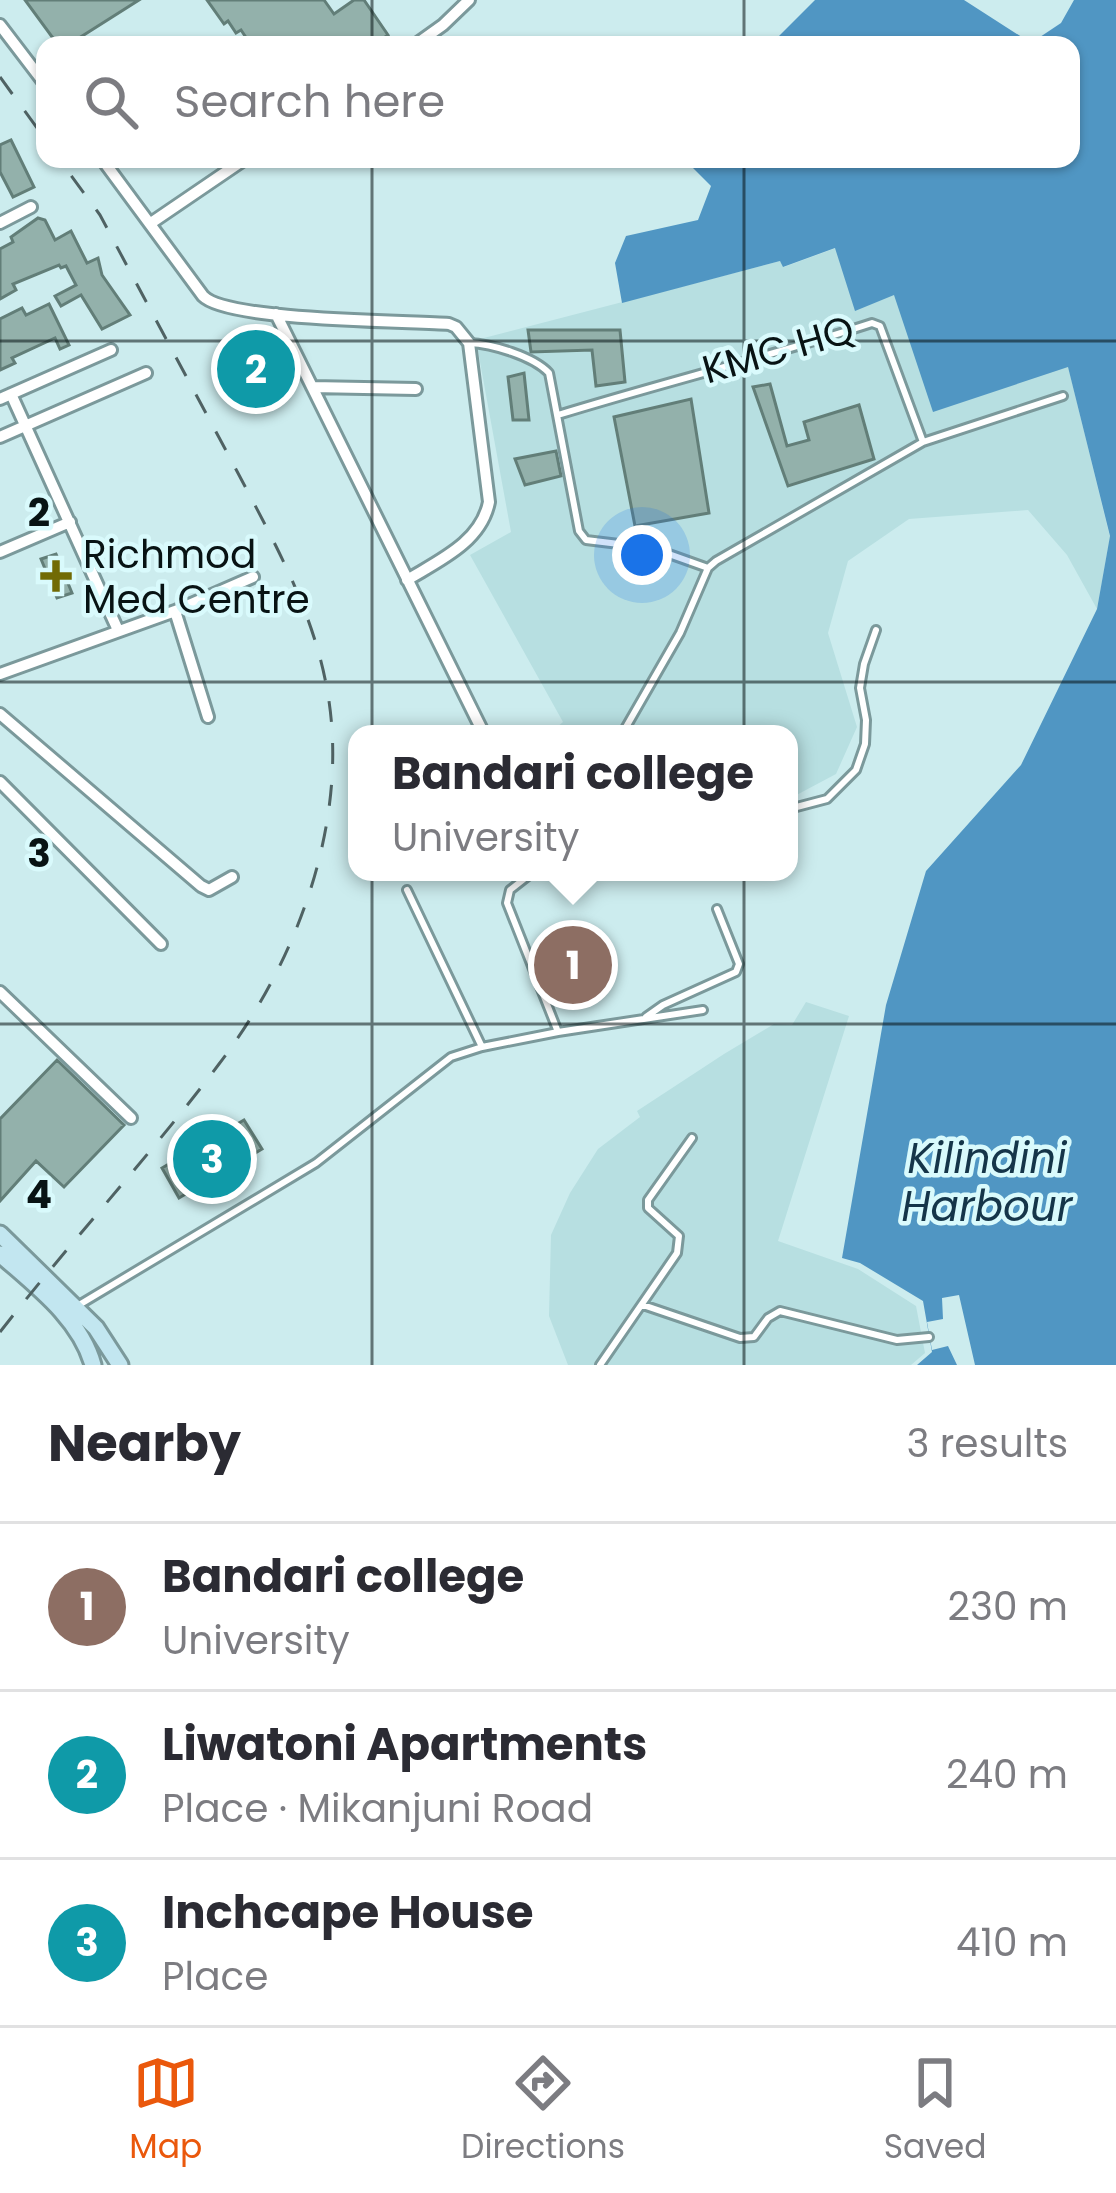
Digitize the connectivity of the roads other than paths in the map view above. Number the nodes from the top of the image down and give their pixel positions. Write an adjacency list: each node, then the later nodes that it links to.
1 (469, 0): 3 (street)
2 (0, 25): 4 (street)
3 (428, 36)
4 (36, 72)
5 (109, 168): 9 (street)
6 (232, 168): 9 (street)
7 (32, 207): 8 (street)
8 (0, 223)
9 (151, 223): 10 (street)
10 (276, 314): 11 (street); 14 (street)
11 (469, 344): 18 (lane); 26 (street)
12 (111, 350): 17 (street)
13 (146, 373): 19 (street)
14 (312, 386): 15 (street); 26 (street)
15 (416, 389)
16 (1063, 396): 21 (lane)
17 (6, 397): 19 (street)
18 (557, 415): 21 (lane, KMC HQ); 24 (lane)
19 (26, 425): 20 (street); 22 (street)
20 (0, 436)
21 (922, 442): 24 (lane)
22 (70, 522): 23 (street); 28 (street)
23 (0, 552)
24 (708, 568): 34 (lane)
25 (253, 577): 27 (street)
26 (407, 580): 33 (street)
27 (175, 611): 28 (street); 32 (street)
28 (117, 628): 30 (street)
29 (876, 630): 36 (lane)
30 (0, 674)
31 (0, 714): 37 (street)
32 (208, 717)
33 (480, 725)
34 (627, 725)
35 (0, 782): 41 (street)
36 (798, 807)
37 (232, 877)
38 (518, 881): 45 (lane)
39 (407, 890): 46 (lane)
40 (717, 909): 44 (lane)
41 (161, 944)
42 (0, 992): 47 (street)
43 (703, 1010): 44 (lane)
44 (644, 1019): 45 (lane)
45 (558, 1032): 46 (lane)
46 (482, 1047): 52 (lane)
47 (131, 1118)
48 (692, 1138): 51 (lane)
49 (0, 1234): 52 (main road)
50 (0, 1254): 54 (main road)
51 (643, 1306): 53 (lane); 56 (lane)
52 (76, 1307): 55 (main road)
53 (929, 1337)
54 (93, 1365)
55 (120, 1365)
56 (600, 1365)

